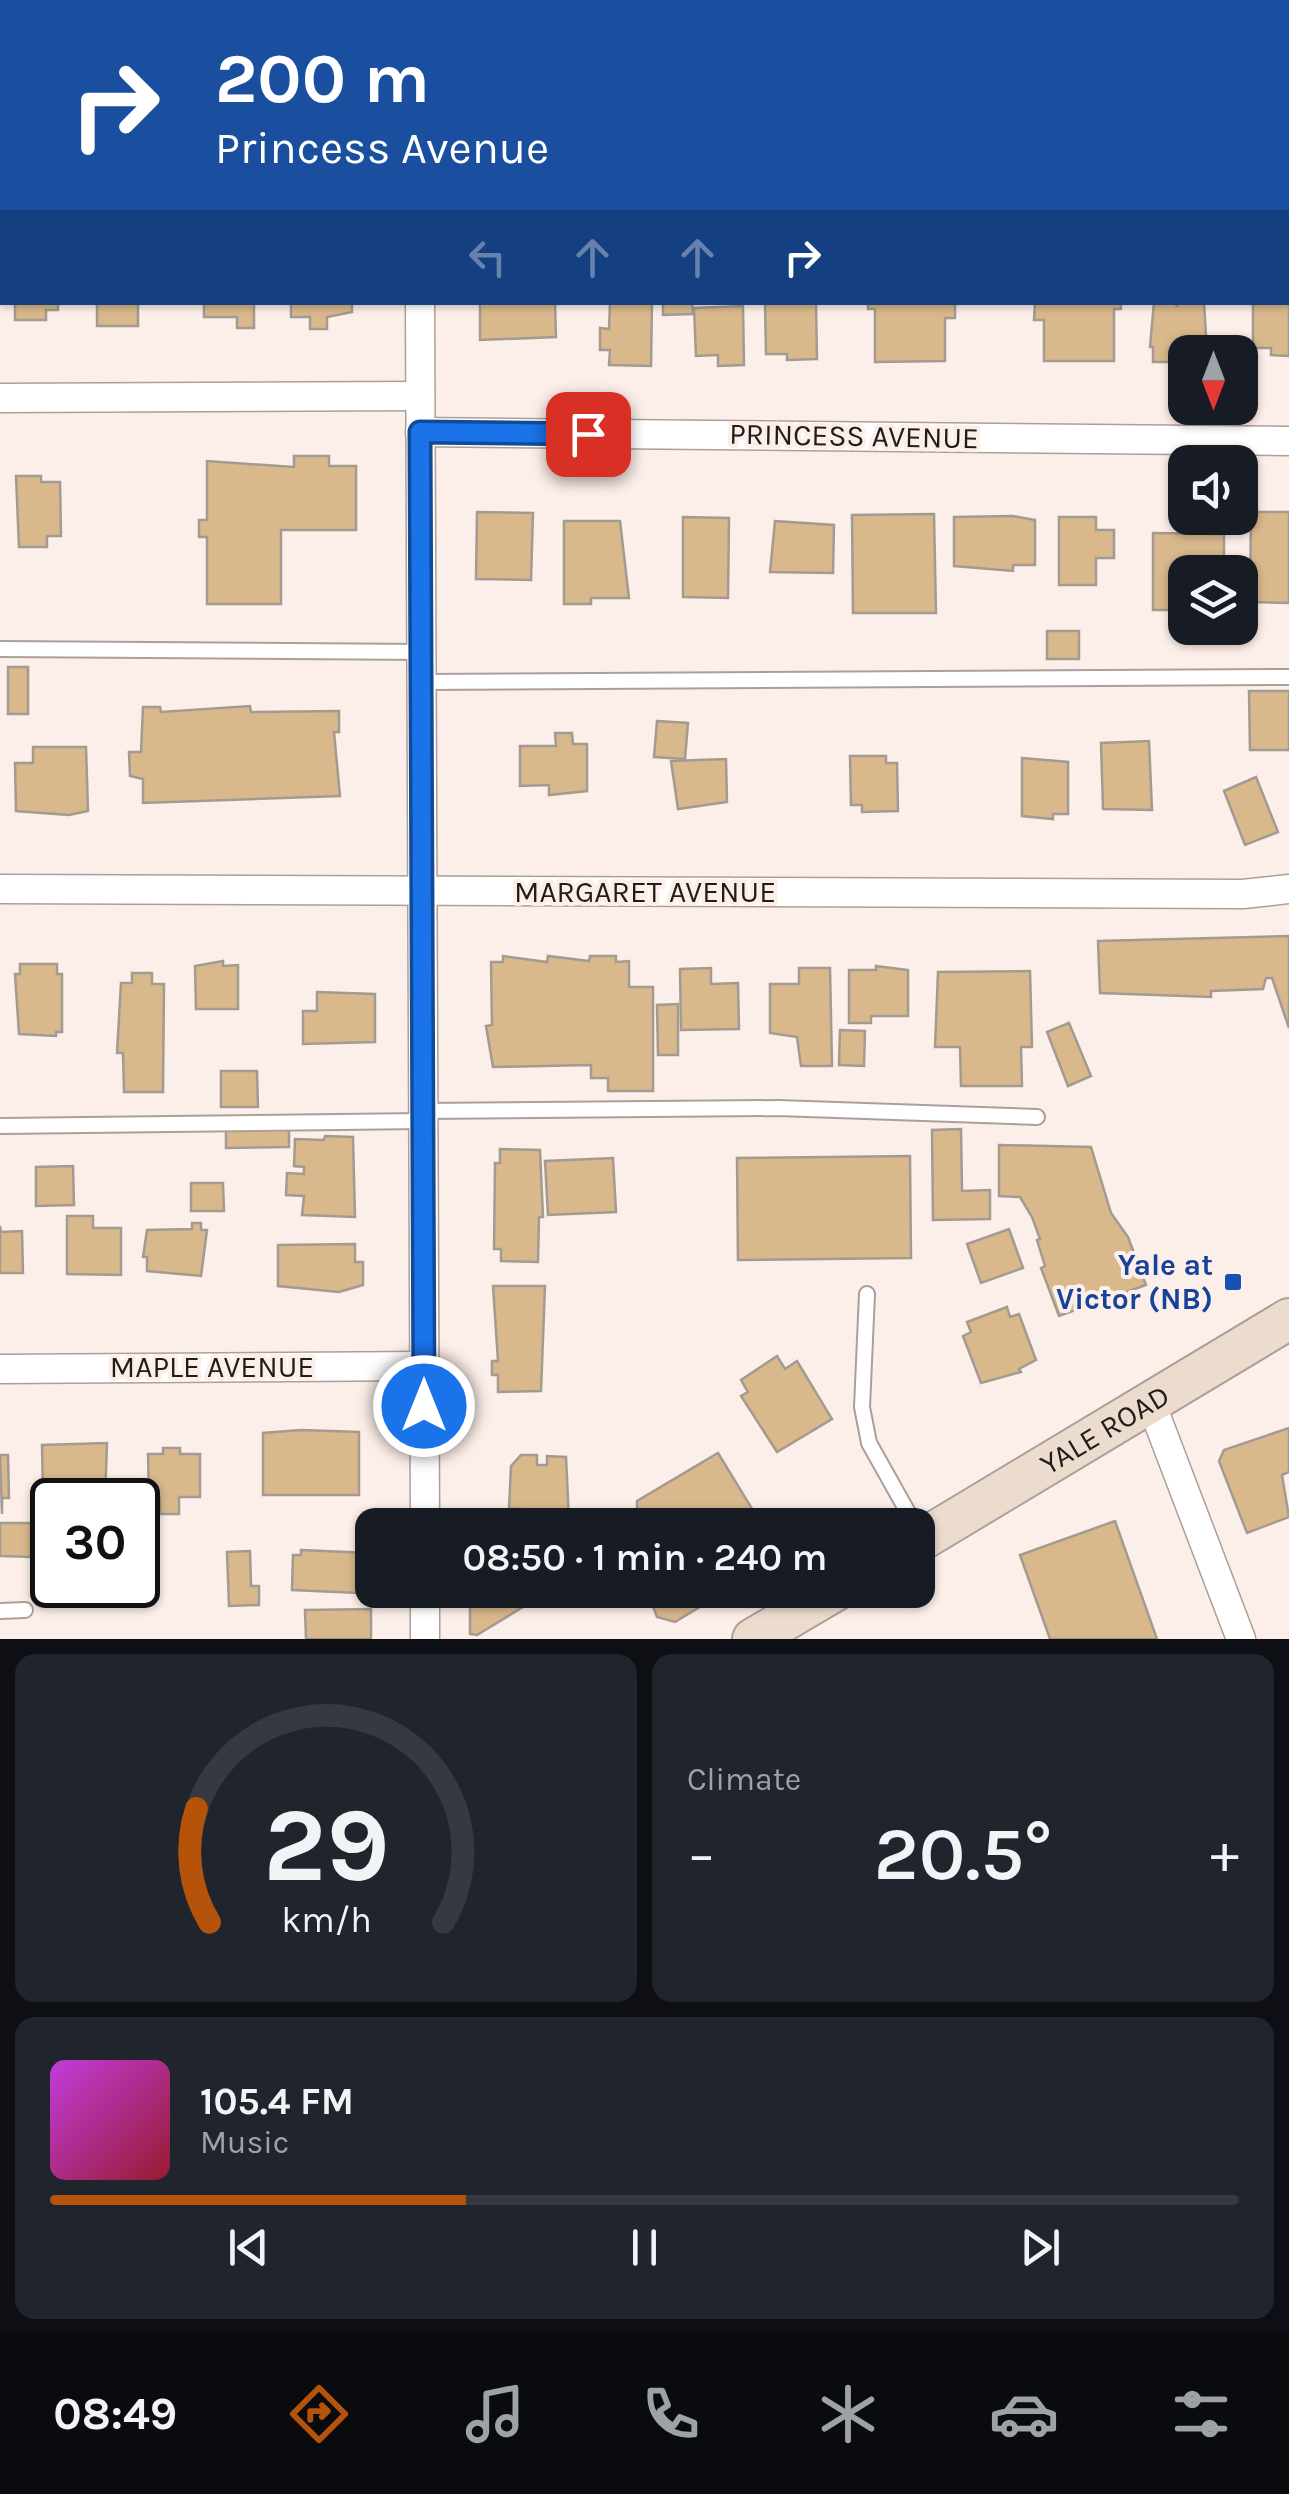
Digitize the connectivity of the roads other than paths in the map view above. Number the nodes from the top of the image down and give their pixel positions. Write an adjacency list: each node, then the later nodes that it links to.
1 (420, 305): 2 (street)
2 (419, 396): 3 (street); 4 (street)
3 (0, 398)
4 (420, 432): 5 (street, PRINCESS AVENUE); 7 (street)
5 (1289, 440)
6 (0, 649): 7 (lane)
7 (424, 652): 9 (street)
8 (1289, 677): 9 (lane)
9 (424, 682): 12 (street)
10 (0, 889): 12 (street, MARGARET AVENUE)
11 (1289, 889): 12 (street, MARGARET AVENUE)
12 (424, 891): 13 (street)
13 (423, 1116): 14 (lane); 15 (lane); 18 (street)
14 (1036, 1117)
15 (0, 1126)
16 (867, 1294): 22 (lane)
17 (1289, 1319): 20 (main road, YALE ROAD)
18 (424, 1366): 19 (street, MAPLE AVENUE); 21 (street)
19 (0, 1369)
20 (1151, 1404): 23 (main road, YALE ROAD); 30 (street)
21 (424, 1508)
22 (904, 1508)
23 (935, 1525)
24 (425, 1608): 28 (street)
25 (806, 1608): 29 (main road)
26 (0, 1610): 27 (lane)
27 (25, 1610)
28 (425, 1639)
29 (754, 1639)
30 (1240, 1639)

